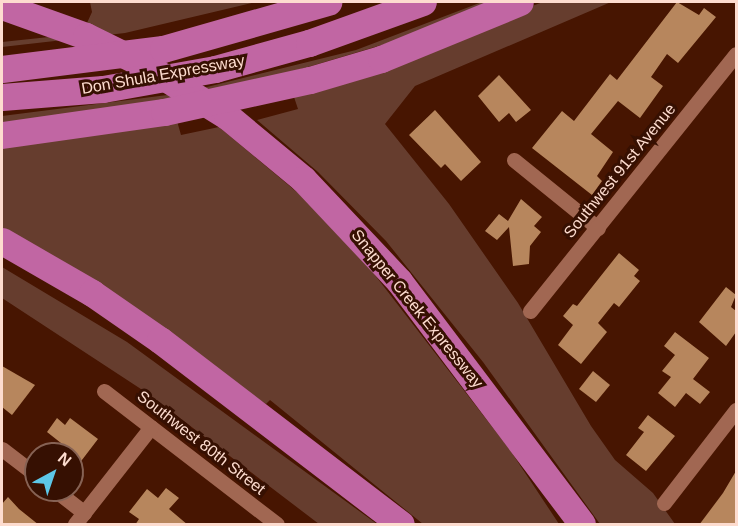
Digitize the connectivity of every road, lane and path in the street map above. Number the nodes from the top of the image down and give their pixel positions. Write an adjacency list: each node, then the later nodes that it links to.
1 (328, 2): 6 (highway, Don Shula Expressway)
2 (423, 2): 7 (highway, Don Shula Expressway)
3 (520, 2): 8 (highway)
4 (14, 10): 23 (highway, Snapper Creek Expressway)
5 (736, 54): 10 (street, Southwest 91st Avenue)
6 (2, 69)
7 (2, 96)
8 (2, 135)
9 (514, 160): 10 (street)
10 (598, 228): 12 (street, Southwest 91st Avenue)
11 (2, 241): 22 (highway)
12 (530, 311)
13 (104, 391): 15 (street, Southwest 80th Street)
14 (736, 410): 19 (street)
15 (151, 427): 20 (street); 21 (street, Southwest 80th Street)
16 (2, 449): 17 (street)
17 (24, 466)
18 (65, 502): 20 (street)
19 (664, 503)
20 (79, 519)
21 (276, 525)
22 (401, 525)
23 (582, 525)

